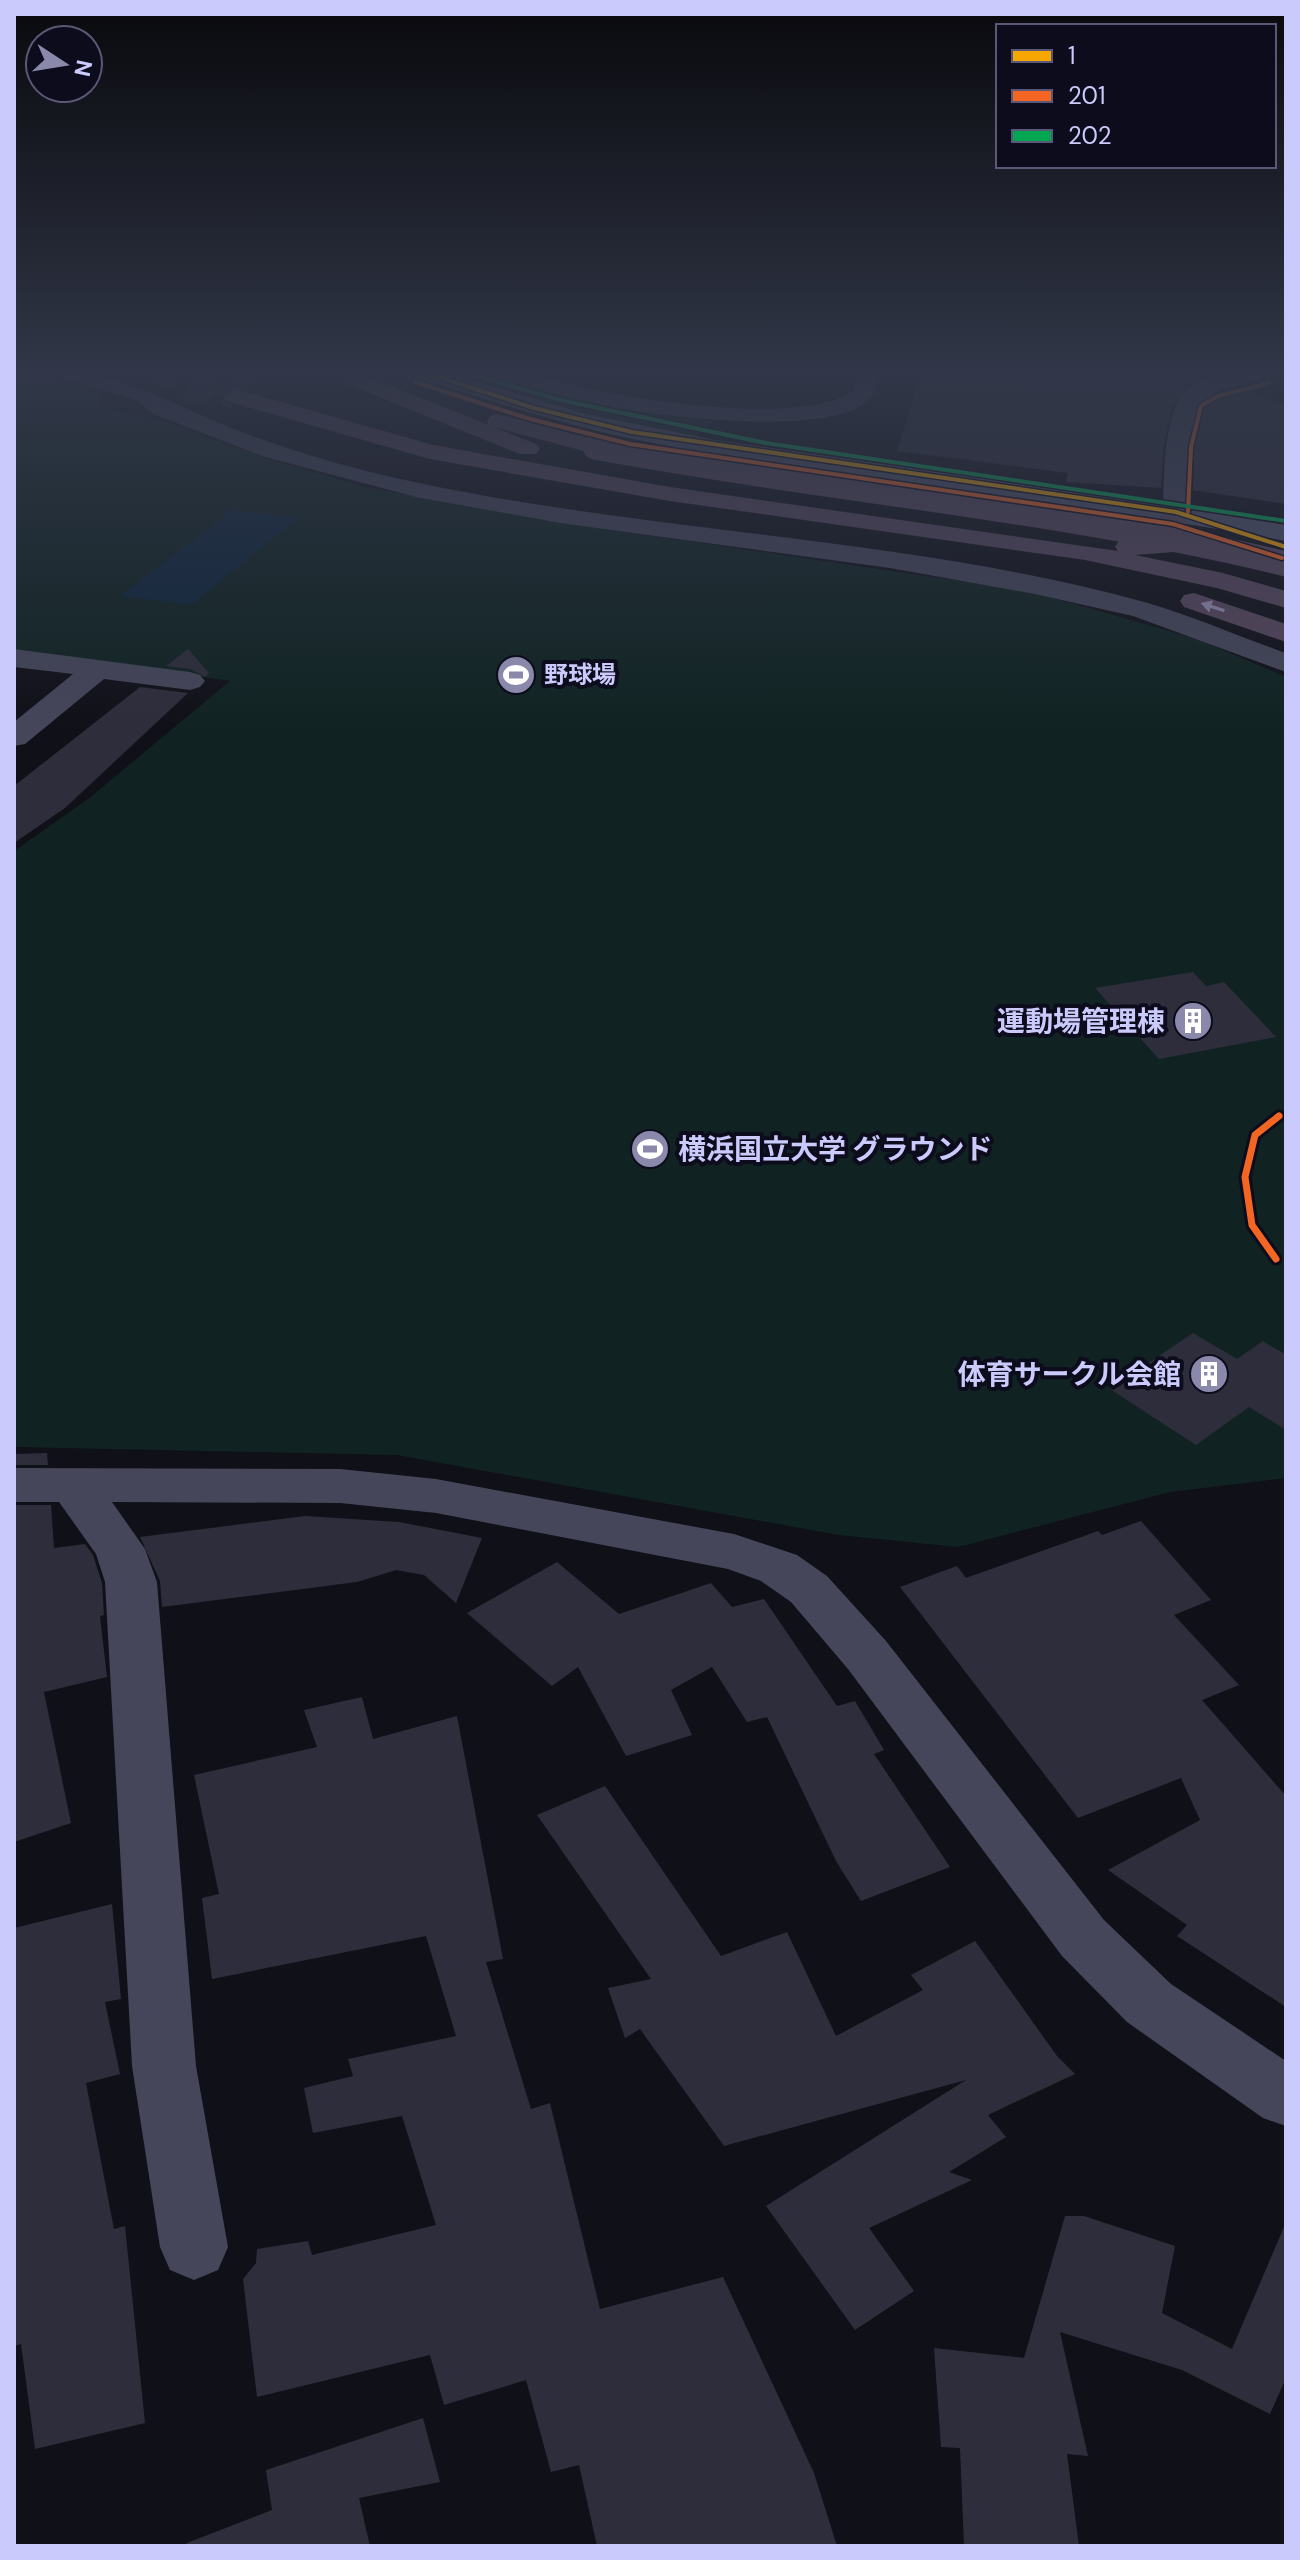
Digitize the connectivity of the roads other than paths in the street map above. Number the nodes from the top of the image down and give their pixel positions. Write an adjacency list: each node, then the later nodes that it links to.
1 (422, 490): 15 (street)
2 (572, 490): 13 (highway, one-way to 2)
3 (644, 490): 12 (highway)
4 (729, 490): 8 (highway)
5 (865, 490): 11 (highway, bridge)
6 (1023, 490): 8 (street)
7 (1177, 490): 8 (street)
8 (1176, 512): 9 (street); 10 (street)
9 (1286, 533)
10 (1286, 547)
11 (1286, 564)
12 (1286, 600)
13 (1286, 634)
14 (14, 658): 16 (street)
15 (1286, 663)
16 (98, 669): 17 (street); 18 (street)
17 (190, 681)
18 (14, 737)
19 (14, 1485): 20 (street)
20 (74, 1487): 21 (street); 22 (street)
21 (1286, 2097)
22 (194, 2247)

